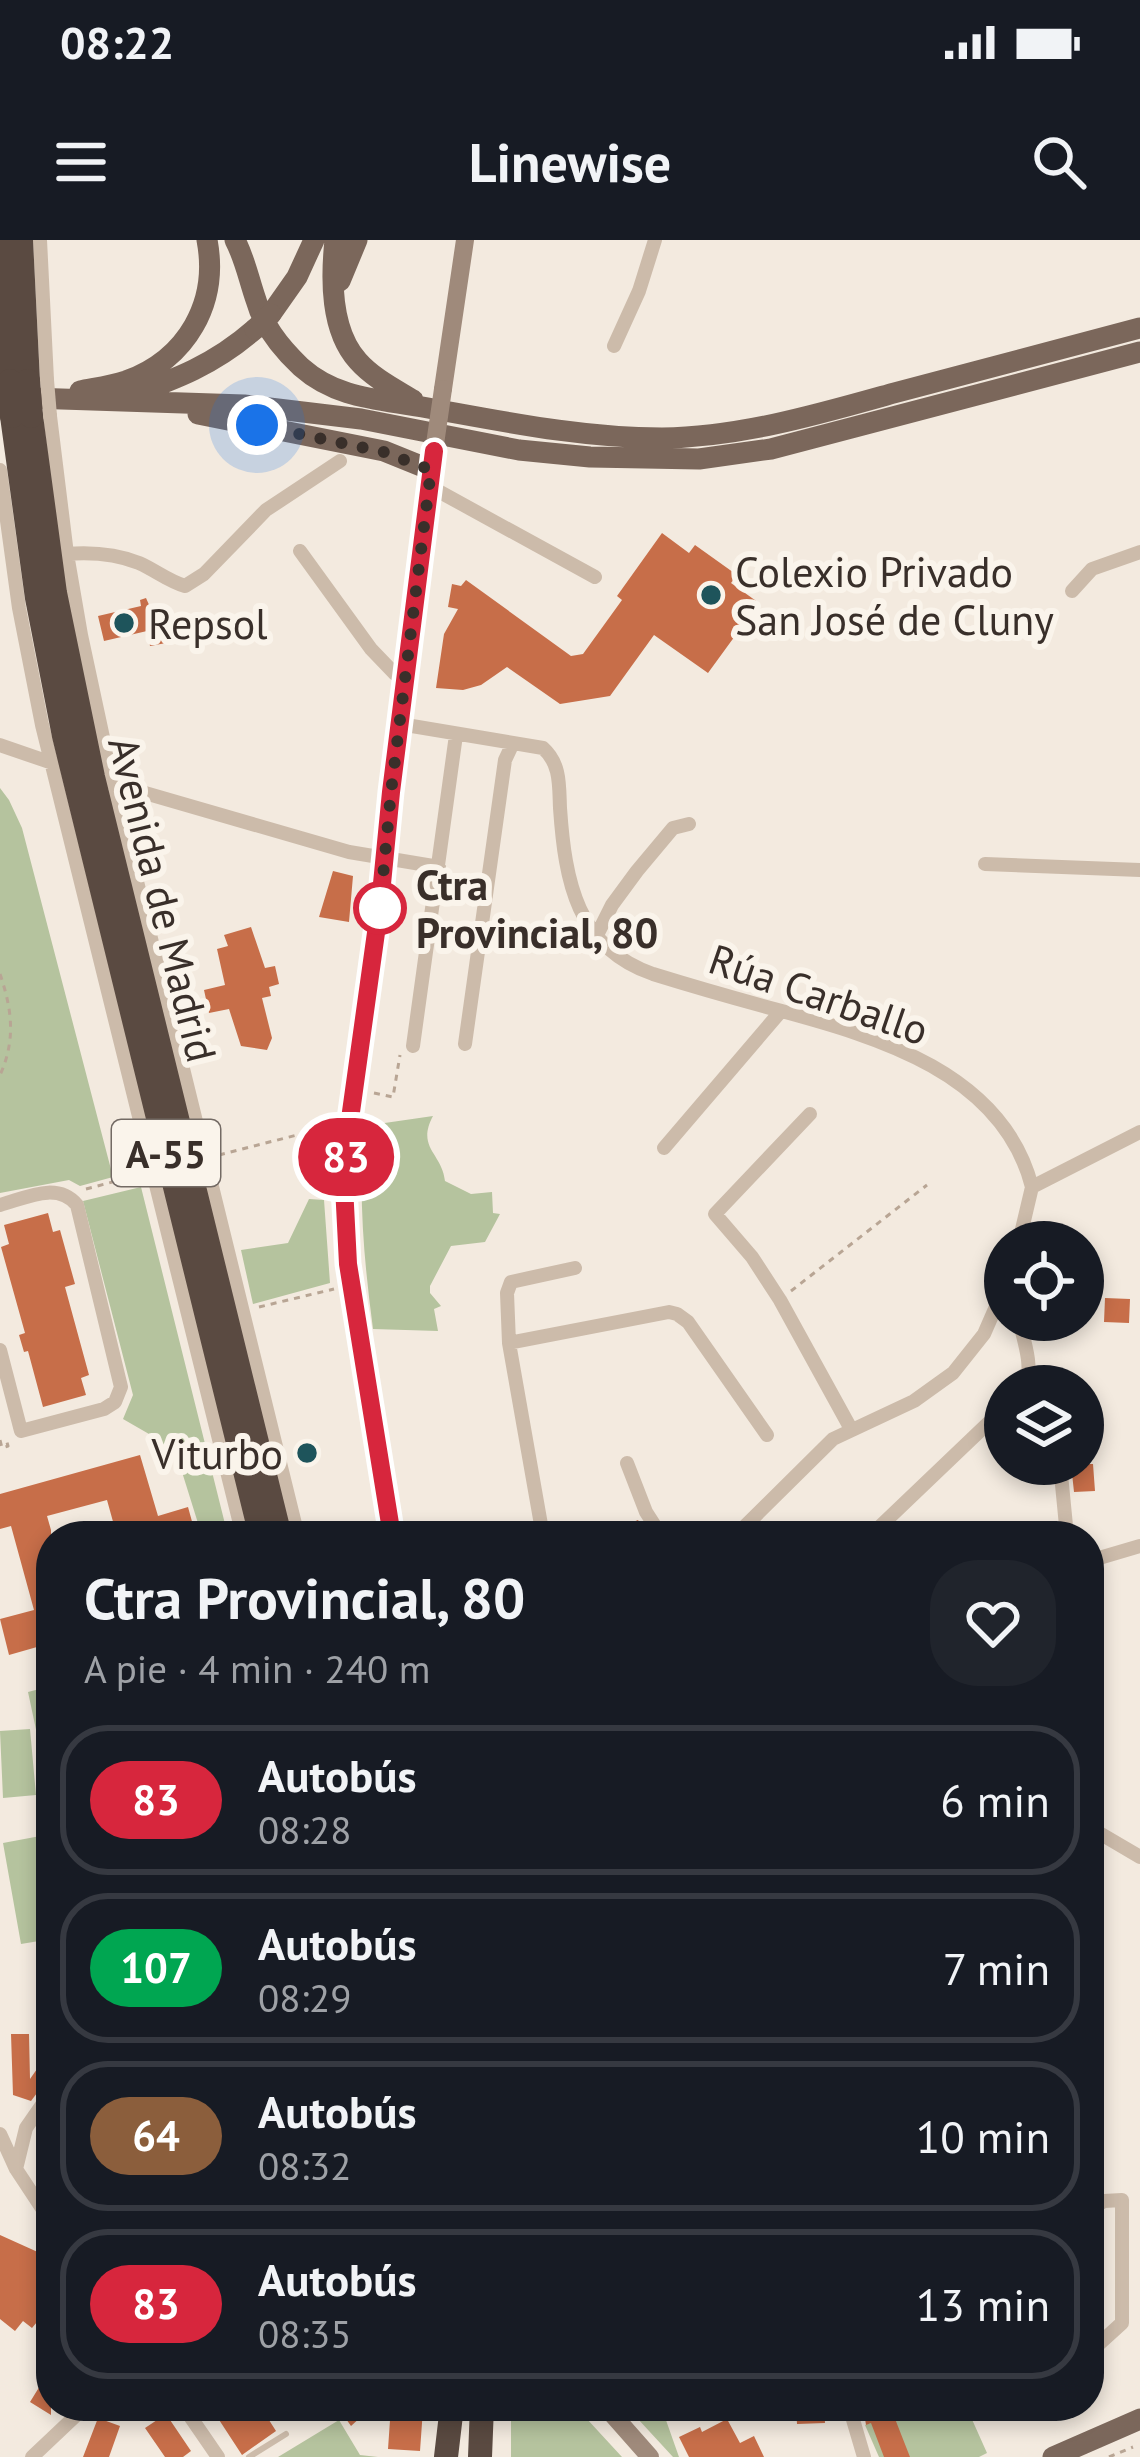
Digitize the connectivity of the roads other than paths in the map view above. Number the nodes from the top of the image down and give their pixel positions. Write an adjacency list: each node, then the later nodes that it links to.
1 (2, 240): 15 (highway, Avenida de Madrid / A-55)
2 (21, 240): 15 (highway, Avenida de Madrid / A-55)
3 (40, 240): 15 (street)
4 (208, 240): 15 (main road)
5 (235, 240): 18 (main road)
6 (314, 240): 16 (main road)
7 (335, 240): 11 (main road)
8 (357, 240): 11 (main road)
9 (465, 240): 20 (street, bridge)
10 (655, 240): 13 (street)
11 (335, 299): 18 (main road)
12 (1140, 328): 18 (main road)
13 (614, 346)
14 (1140, 352): 17 (main road)
15 (29, 398): 16 (main road); 24 (street); 32 (highway, Avenida de Madrid / A-55)
16 (114, 402): 17 (main road)
17 (157, 402): 20 (main road)
18 (424, 407)
19 (340, 460): 24 (street)
20 (431, 469): 25 (street); 27 (street)
21 (0, 470): 32 (street)
22 (299, 551): 27 (street)
23 (1140, 552): 26 (street)
24 (68, 554): 32 (street)
25 (595, 577)
26 (1072, 591)
27 (405, 676): 28 (street)
28 (400, 724): 29 (street); 34 (street)
29 (456, 735): 30 (street); 36 (street)
30 (513, 743): 38 (street); 41 (street)
31 (0, 745): 32 (street)
32 (82, 773): 34 (street); 57 (street, Avenida de Madrid); 58 (highway, Avenida de Madrid / A-55); 59 (highway, Avenida de Madrid / A-55); 60 (street, Avenida de Madrid)
33 (689, 824): 38 (street)
34 (384, 857): 36 (street); 61 (street)
35 (985, 864): 37 (street)
36 (439, 867): 40 (street)
37 (1140, 870)
38 (596, 938): 39 (street, Rúa Carballo)
39 (781, 1011): 44 (street); 45 (street, Rúa Carballo)
40 (407, 1044)
41 (465, 1044)
42 (810, 1114): 53 (street)
43 (1140, 1132): 45 (street)
44 (664, 1148)
45 (1032, 1186): 47 (street)
46 (0, 1205): 51 (street)
47 (1023, 1221)
48 (575, 1268): 50 (street)
49 (984, 1334): 53 (street)
50 (509, 1345): 54 (street); 62 (street)
51 (0, 1350)
52 (984, 1427): 65 (street)
53 (850, 1430): 64 (street)
54 (767, 1435)
55 (628, 1463): 63 (street)
56 (1062, 1485): 66 (street)
57 (239, 1521)
58 (257, 1521)
59 (276, 1521)
60 (294, 1521)
61 (390, 1521)
62 (540, 1521)
63 (652, 1521)
64 (750, 1521)
65 (885, 1521)
66 (1066, 1521)
67 (1140, 1546): 68 (street)
68 (1104, 1557)
69 (1104, 1836): 70 (street)
70 (1140, 1857)
71 (36, 2114): 73 (street)
72 (0, 2134): 73 (street)
73 (16, 2169): 74 (street); 75 (street)
74 (0, 2176)
75 (36, 2199)
76 (1104, 2200): 77 (street)
77 (1104, 2340)
78 (1140, 2420): 93 (main road)
79 (70, 2421): 86 (street)
80 (193, 2421): 87 (street)
81 (450, 2421): 89 (highway)
82 (481, 2421): 90 (highway)
83 (618, 2421): 91 (street)
84 (853, 2421): 92 (street)
85 (286, 2434): 88 (lane)
86 (32, 2457)
87 (218, 2457)
88 (249, 2457)
89 (446, 2457)
90 (480, 2457)
91 (650, 2457)
92 (864, 2457)
93 (1053, 2457)

